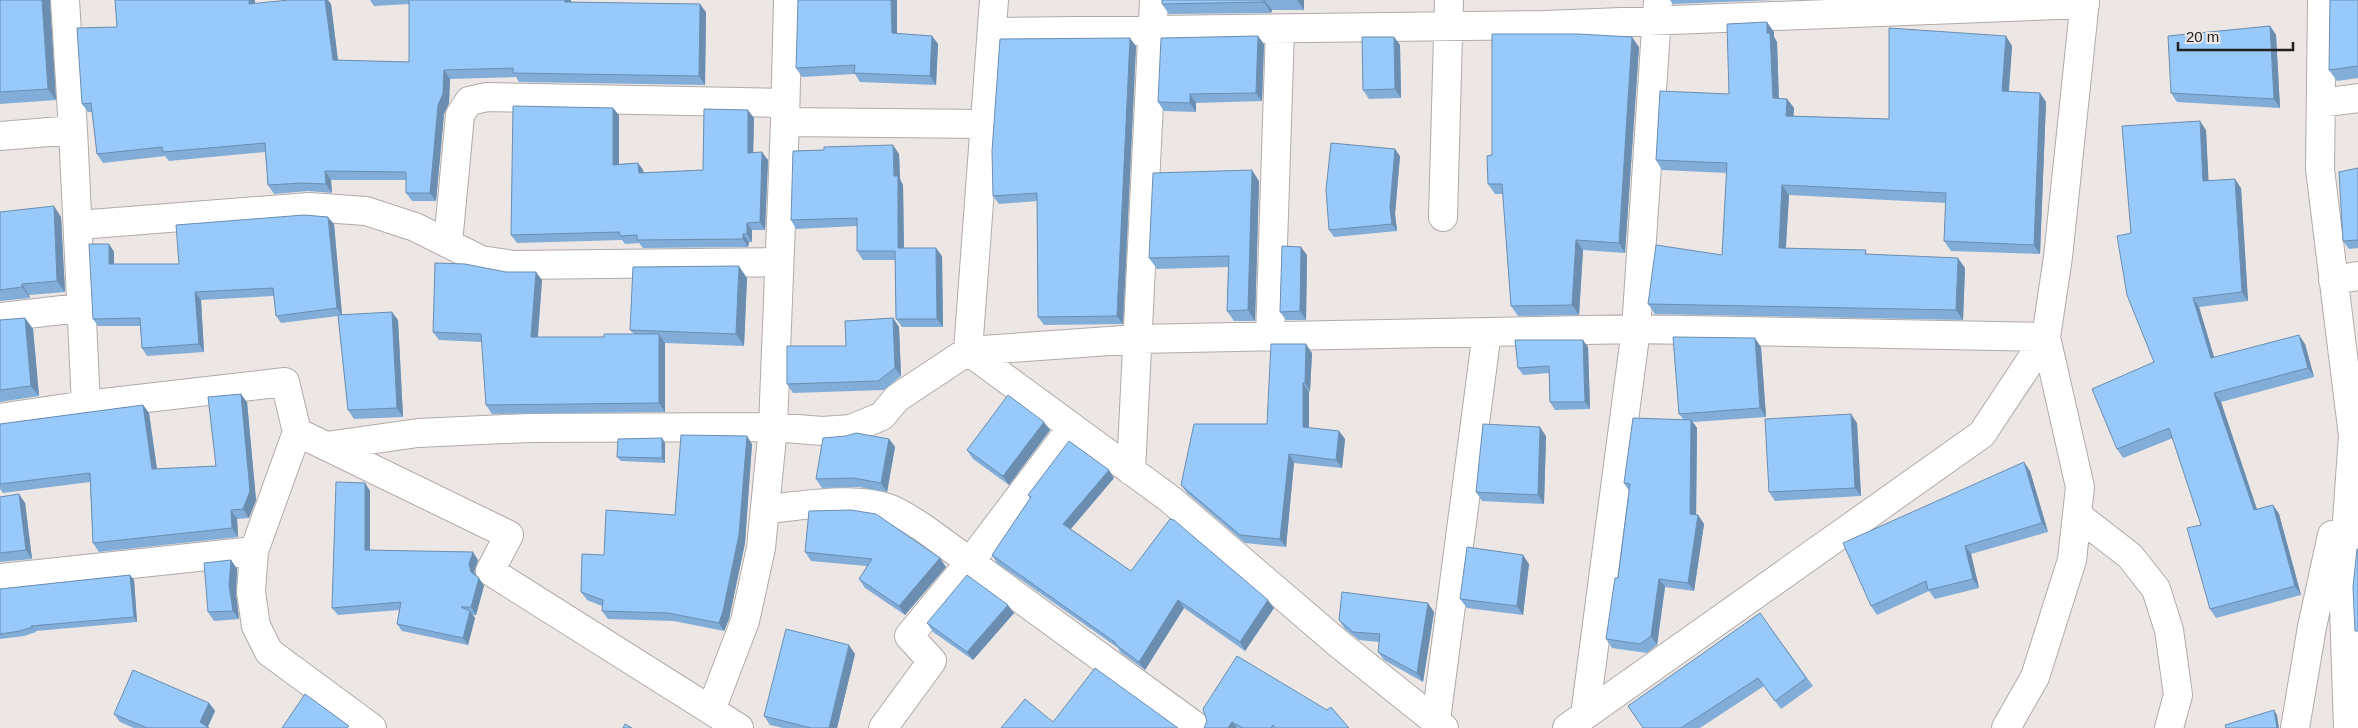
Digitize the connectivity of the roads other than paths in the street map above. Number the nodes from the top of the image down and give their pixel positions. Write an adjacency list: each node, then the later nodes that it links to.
1 (65, 0): 16 (street)
2 (788, 0): 14 (street)
3 (994, 0): 11 (street)
4 (1154, 0): 10 (street)
5 (2322, 0): 13 (street)
6 (2085, 2): 7 (street); 28 (street)
7 (1658, 10): 8 (street); 25 (street)
8 (1449, 13): 9 (street); 18 (street)
9 (1280, 29): 10 (street); 27 (street)
10 (1154, 30): 11 (street); 29 (street)
11 (992, 32): 15 (street)
12 (2358, 98): 13 (street)
13 (2320, 103): 22 (street)
14 (785, 112): 15 (street); 20 (street); 21 (street)
15 (985, 124): 30 (street)
16 (73, 130): 17 (street); 19 (street)
17 (0, 136)
18 (1443, 217)
19 (78, 225): 20 (street); 23 (street)
20 (448, 243): 21 (street)
21 (779, 262): 33 (street)
22 (2346, 278): 36 (street)
23 (80, 308): 24 (street); 31 (street)
24 (0, 317)
25 (1636, 330): 26 (street); 28 (street); 45 (street)
26 (1487, 332): 27 (street); 46 (street)
27 (1270, 337): 29 (street)
28 (2046, 337): 40 (street); 45 (street)
29 (1138, 339): 30 (street); 38 (street)
30 (968, 351): 33 (street); 34 (street)
31 (86, 405): 32 (street); 35 (street)
32 (0, 418)
33 (773, 427): 37 (street); 39 (street)
34 (1072, 427): 38 (street); 42 (street)
35 (297, 432): 37 (street); 41 (street)
36 (2353, 436): 53 (street); 54 (street)
37 (326, 446): 44 (street)
38 (1132, 471): 46 (street)
39 (765, 509): 42 (street); 44 (street)
40 (2077, 515): 51 (street); 52 (street)
41 (254, 551): 43 (street); 48 (street)
42 (970, 562): 47 (street); 50 (street)
43 (0, 578)
44 (711, 710): 49 (street)
45 (1576, 722)
46 (1440, 724)
47 (892, 725)
48 (372, 728)
49 (739, 728)
50 (1198, 728)
51 (2006, 728)
52 (2169, 728)
53 (2295, 728)
54 (2348, 728)

